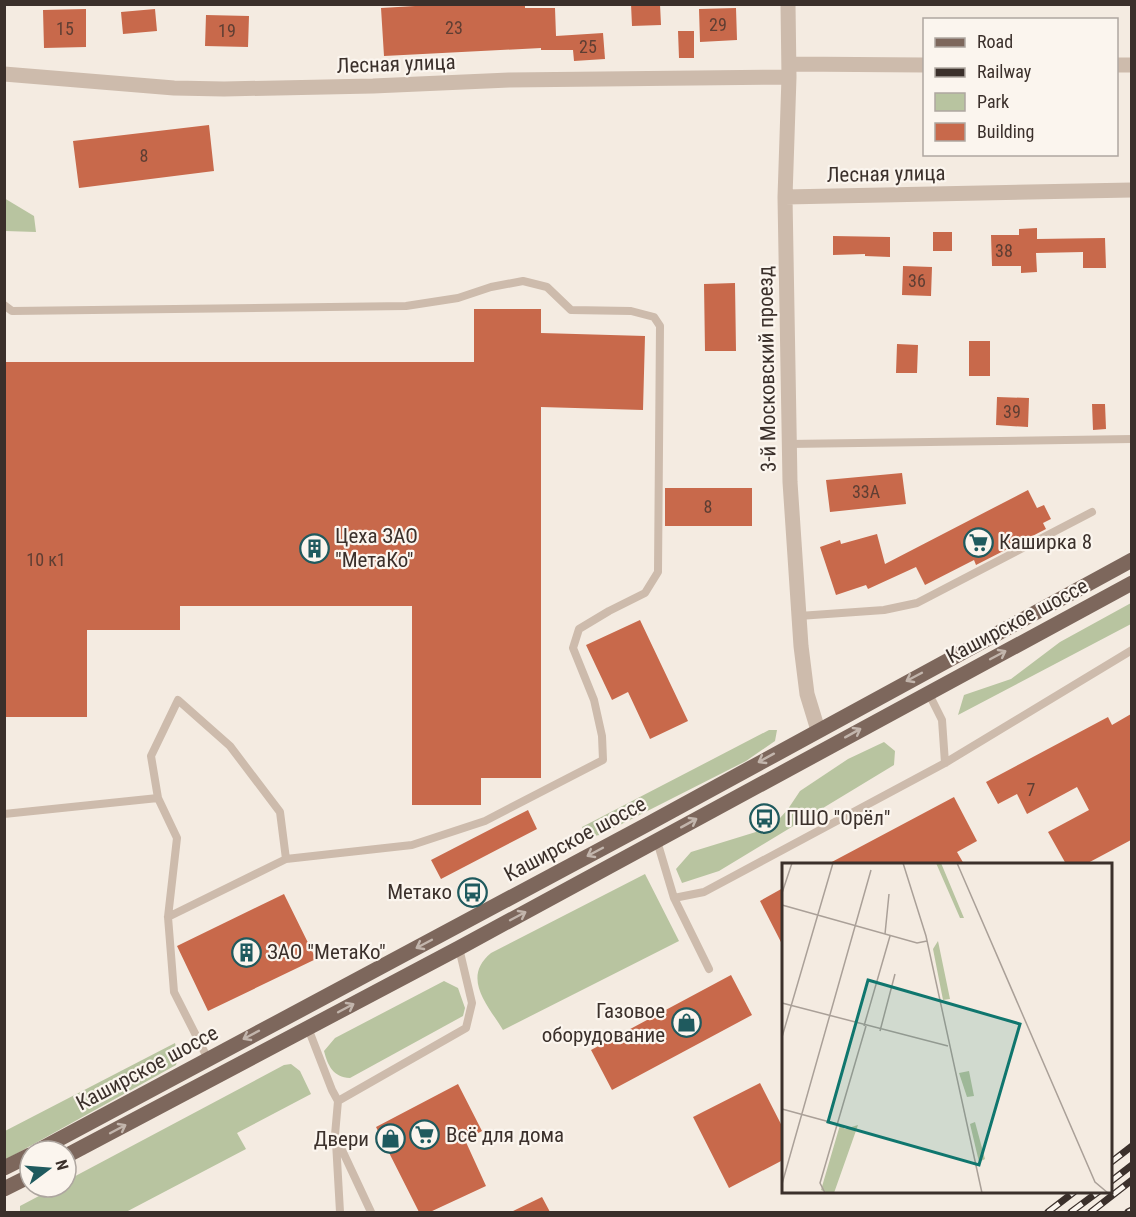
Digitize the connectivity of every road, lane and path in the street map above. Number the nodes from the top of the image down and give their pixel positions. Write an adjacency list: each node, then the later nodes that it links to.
1 (788, 4): 3 (street, 3-й Московский проезд)
2 (923, 65): 3 (street, Лесная улица)
3 (789, 71): 4 (street, Лесная улица); 6 (street, 3-й Московский проезд)
4 (4, 74)
5 (1131, 190): 6 (street, Лесная улица)
6 (785, 197): 9 (street, 3-й Московский проезд)
7 (4, 305): 21 (lane)
8 (1131, 439): 9 (lane)
9 (788, 444): 13 (street, 3-й Московский проезд)
10 (1092, 512): 13 (lane)
11 (1131, 560): 16 (main road, Каширское шоссе, one-way to 16)
12 (1131, 583): 15 (main road, Каширское шоссе, one-way to 12)
13 (798, 616): 16 (street, 3-й Московский проезд)
14 (1131, 650): 17 (lane)
15 (928, 692): 17 (lane); 20 (main road, Каширское шоссе, one-way to 15)
16 (818, 730): 27 (main road, Каширское шоссе, one-way to 27)
17 (945, 763): 22 (lane)
18 (158, 798): 19 (lane); 21 (lane); 23 (lane)
19 (4, 814)
20 (657, 841): 22 (lane); 24 (main road, Каширское шоссе, one-way to 20)
21 (286, 859): 23 (lane)
22 (674, 898): 25 (lane)
23 (168, 916): 27 (lane)
24 (459, 948): 26 (main road, Каширское шоссе, one-way to 24); 28 (lane)
25 (709, 969)
26 (308, 1028): 28 (lane); 31 (main road, Каширское шоссе, one-way to 26)
27 (208, 1059): 30 (main road, Каширское шоссе)
28 (338, 1101): 29 (lane)
29 (335, 1135): 36 (lane); 37 (lane)
30 (59, 1139)
31 (78, 1150)
32 (18, 1161): 33 (main road)
33 (4, 1168)
34 (18, 1182): 35 (main road)
35 (4, 1189)
36 (340, 1212)
37 (371, 1212)

